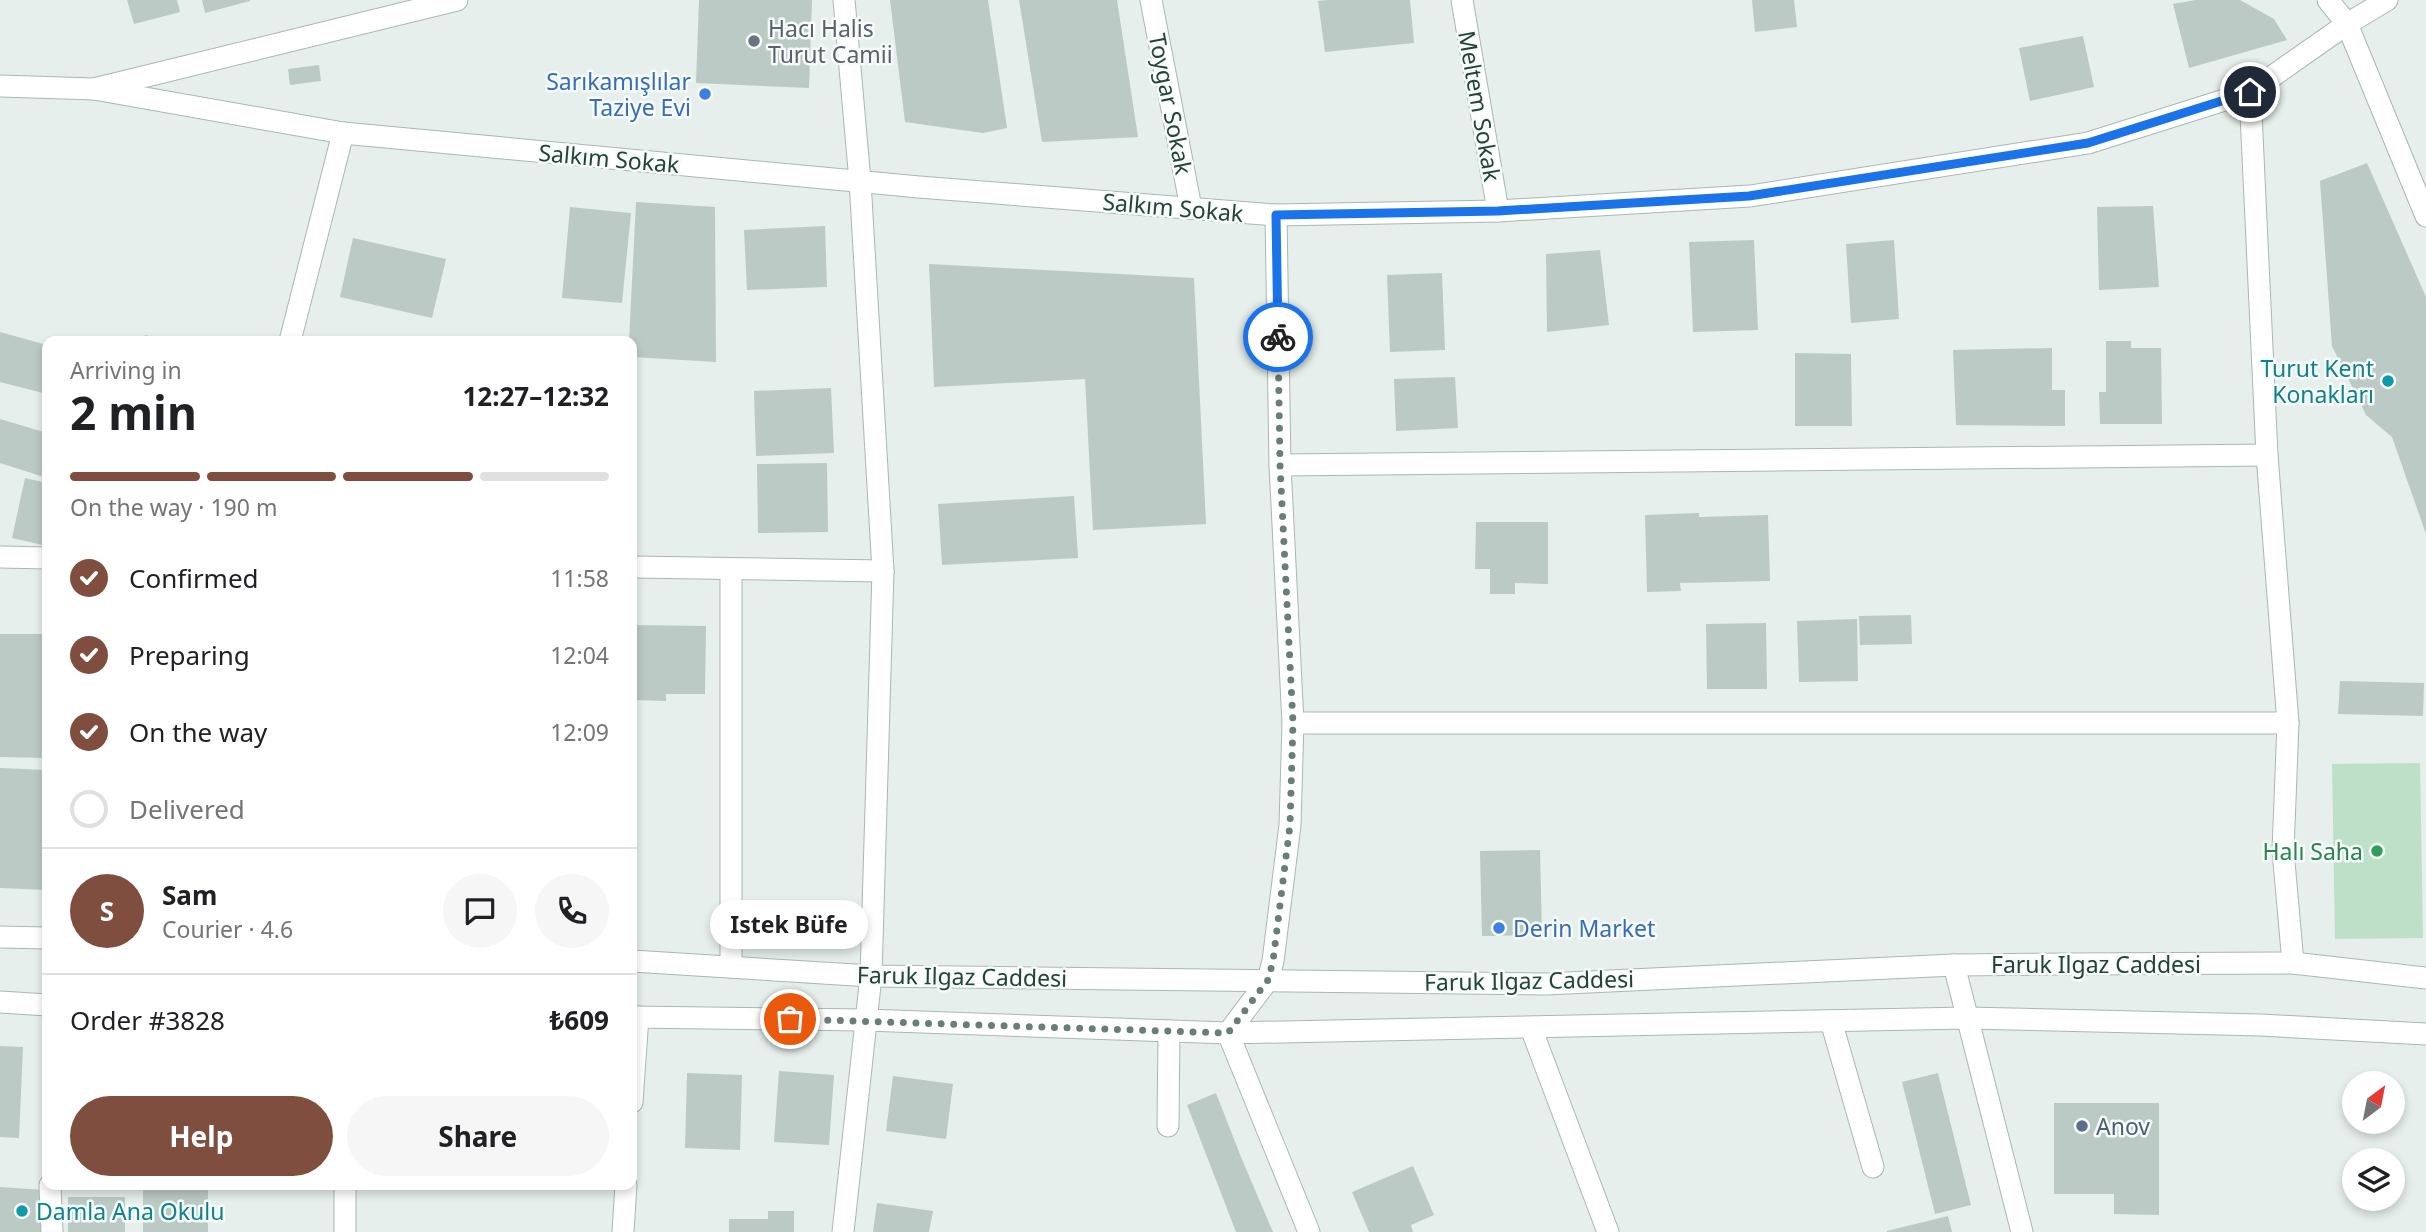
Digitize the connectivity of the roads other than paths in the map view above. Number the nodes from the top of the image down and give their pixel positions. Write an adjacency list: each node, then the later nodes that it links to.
1 (457, 0): 9 (street)
2 (844, 0): 12 (street)
3 (1151, 0): 13 (street, Toygar Sokak)
4 (1462, 0): 14 (street, Meltem Sokak)
5 (2328, 0): 7 (street)
6 (2387, 0): 7 (street, Salkım Sokak)
7 (2347, 24): 10 (street, Salkım Sokak); 16 (street)
8 (0, 86): 9 (street)
9 (94, 89): 11 (street, Salkım Sokak)
10 (2250, 92): 14 (street, Salkım Sokak); 18 (street)
11 (343, 133): 12 (street, Salkım Sokak); 17 (street)
12 (860, 181): 13 (street, Salkım Sokak); 24 (street)
13 (1191, 208): 15 (street, Salkım Sokak)
14 (1498, 211): 15 (street, Salkım Sokak)
15 (1276, 215): 19 (street)
16 (2426, 216)
17 (291, 336)
18 (2267, 455): 19 (street); 26 (street)
19 (1280, 465): 25 (street)
20 (0, 557): 21 (street)
21 (42, 558)
22 (637, 567): 23 (street)
23 (731, 569): 24 (street); 32 (street)
24 (883, 571): 33 (street)
25 (1293, 723): 26 (street); 35 (street)
26 (2288, 723): 30 (street)
27 (0, 937): 28 (street)
28 (42, 938)
29 (637, 961): 32 (street, Faruk Ilgaz Caddesi)
30 (2293, 963): 31 (street, Faruk Ilgaz Caddesi); 34 (street, Faruk Ilgaz Caddesi)
31 (1954, 965): 35 (street, Faruk Ilgaz Caddesi); 39 (street)
32 (731, 967): 33 (street, Faruk Ilgaz Caddesi)
33 (871, 976): 35 (street, Faruk Ilgaz Caddesi); 40 (street)
34 (2426, 978)
35 (1268, 980): 44 (street)
36 (0, 1002): 37 (street)
37 (42, 1005)
38 (637, 1017): 40 (street, Faruk Ilgaz Caddesi)
39 (1967, 1018): 41 (street, Faruk Ilgaz Caddesi); 45 (street, Faruk Ilgaz Caddesi); 57 (street)
40 (866, 1020): 43 (street, Faruk Ilgaz Caddesi); 54 (street)
41 (1831, 1021): 42 (street, Faruk Ilgaz Caddesi); 47 (street)
42 (1531, 1028): 44 (street, Faruk Ilgaz Caddesi); 56 (street)
43 (1170, 1031): 44 (street, Faruk Ilgaz Caddesi); 46 (street)
44 (1228, 1033): 55 (street)
45 (2426, 1034)
46 (1168, 1126)
47 (1873, 1167)
48 (50, 1190): 51 (street)
49 (345, 1190): 52 (street)
50 (626, 1190): 53 (street)
51 (52, 1232)
52 (345, 1232)
53 (623, 1232)
54 (843, 1232)
55 (1309, 1232)
56 (1608, 1232)
57 (2022, 1232)

